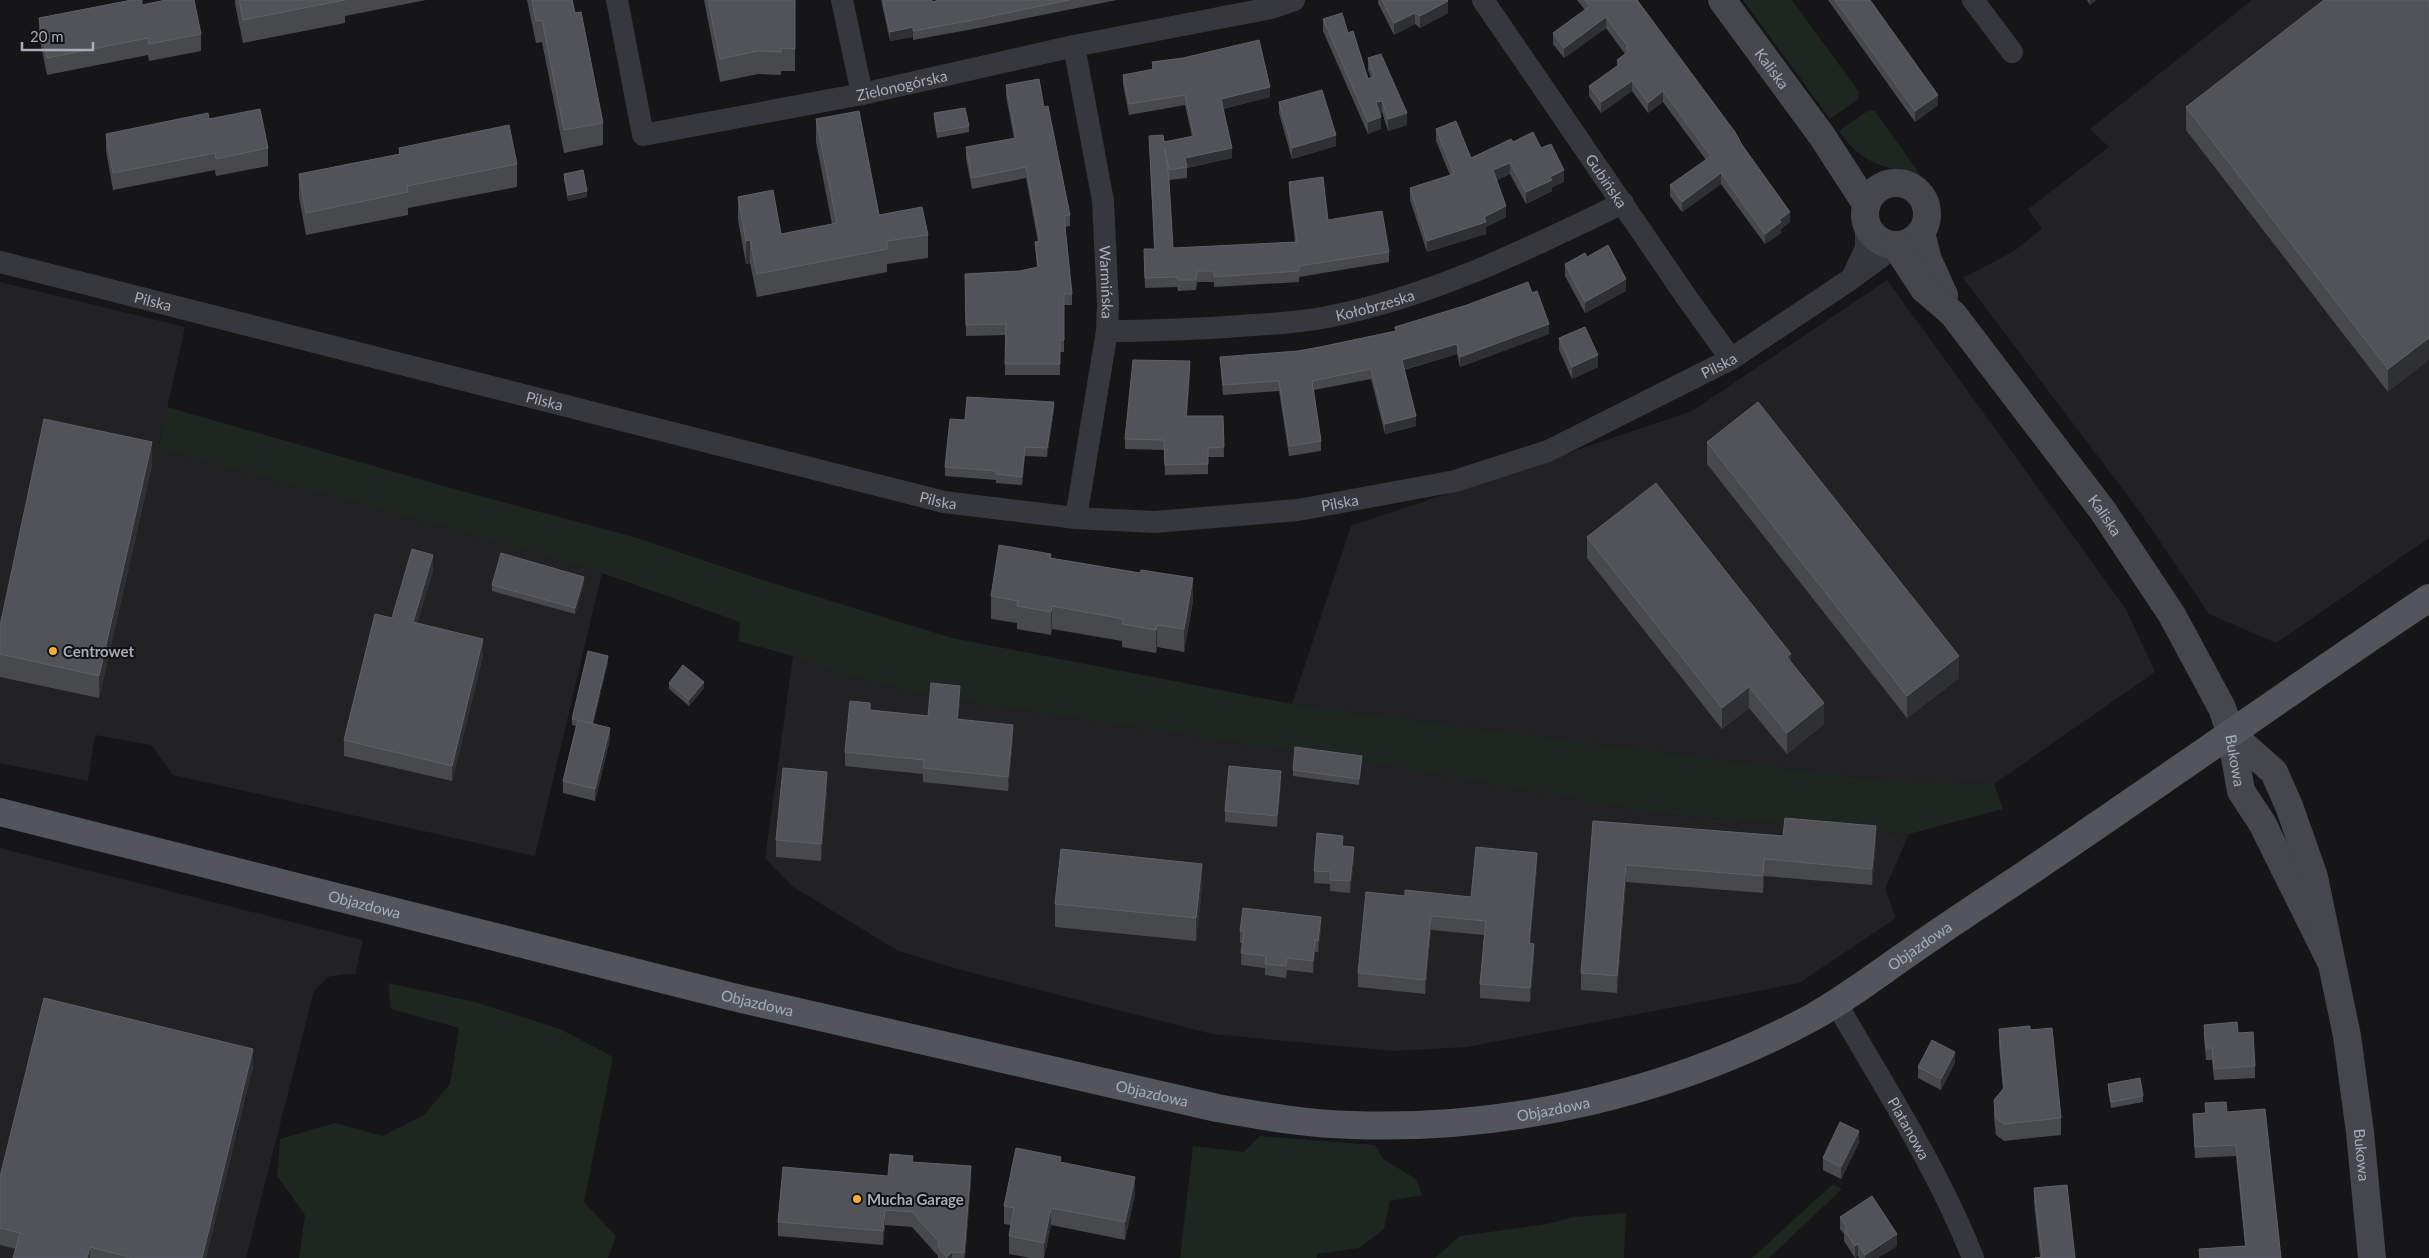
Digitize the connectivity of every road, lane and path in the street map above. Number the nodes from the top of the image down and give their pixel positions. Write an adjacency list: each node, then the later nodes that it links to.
1 (617, 0): 9 (street, Zielonogórska)
2 (842, 0): 9 (street)
3 (1294, 0): 7 (street, Zielonogórska)
4 (1483, 0): 12 (street, Gubińska)
5 (1722, 0): 10 (street, Kaliska)
6 (1973, 0): 8 (street)
7 (1074, 46): 9 (street, Zielonogórska); 19 (street, Warmińska)
8 (2012, 52)
9 (862, 94)
10 (1822, 136): 11 (street, Kaliska); 13 (street, Kaliska)
11 (1892, 183): 13 (street); 14 (street)
12 (1623, 204): 19 (street, Kołobrzeska); 20 (street, Gubińska)
13 (1866, 214): 15 (street); 17 (street)
14 (1921, 232): 15 (street); 18 (street, Kaliska)
15 (1896, 246): 17 (street, Pilska); 18 (street, Kaliska)
16 (0, 262): 21 (street, Pilska)
17 (1851, 279): 20 (street, Pilska)
18 (1952, 314): 23 (street, Kaliska)
19 (1107, 331): 21 (street, Warmińska)
20 (1731, 359): 21 (street, Pilska)
21 (1076, 518)
22 (2429, 598): 23 (main road, Objazdowa)
23 (2231, 734): 25 (street, Bukowa); 25 (street, Bukowa); 26 (main road, Objazdowa)
24 (0, 812): 26 (main road, Objazdowa)
25 (2332, 964): 28 (street, Bukowa)
26 (1836, 1003): 27 (street, Platanowa)
27 (1973, 1258)
28 (2372, 1258)

